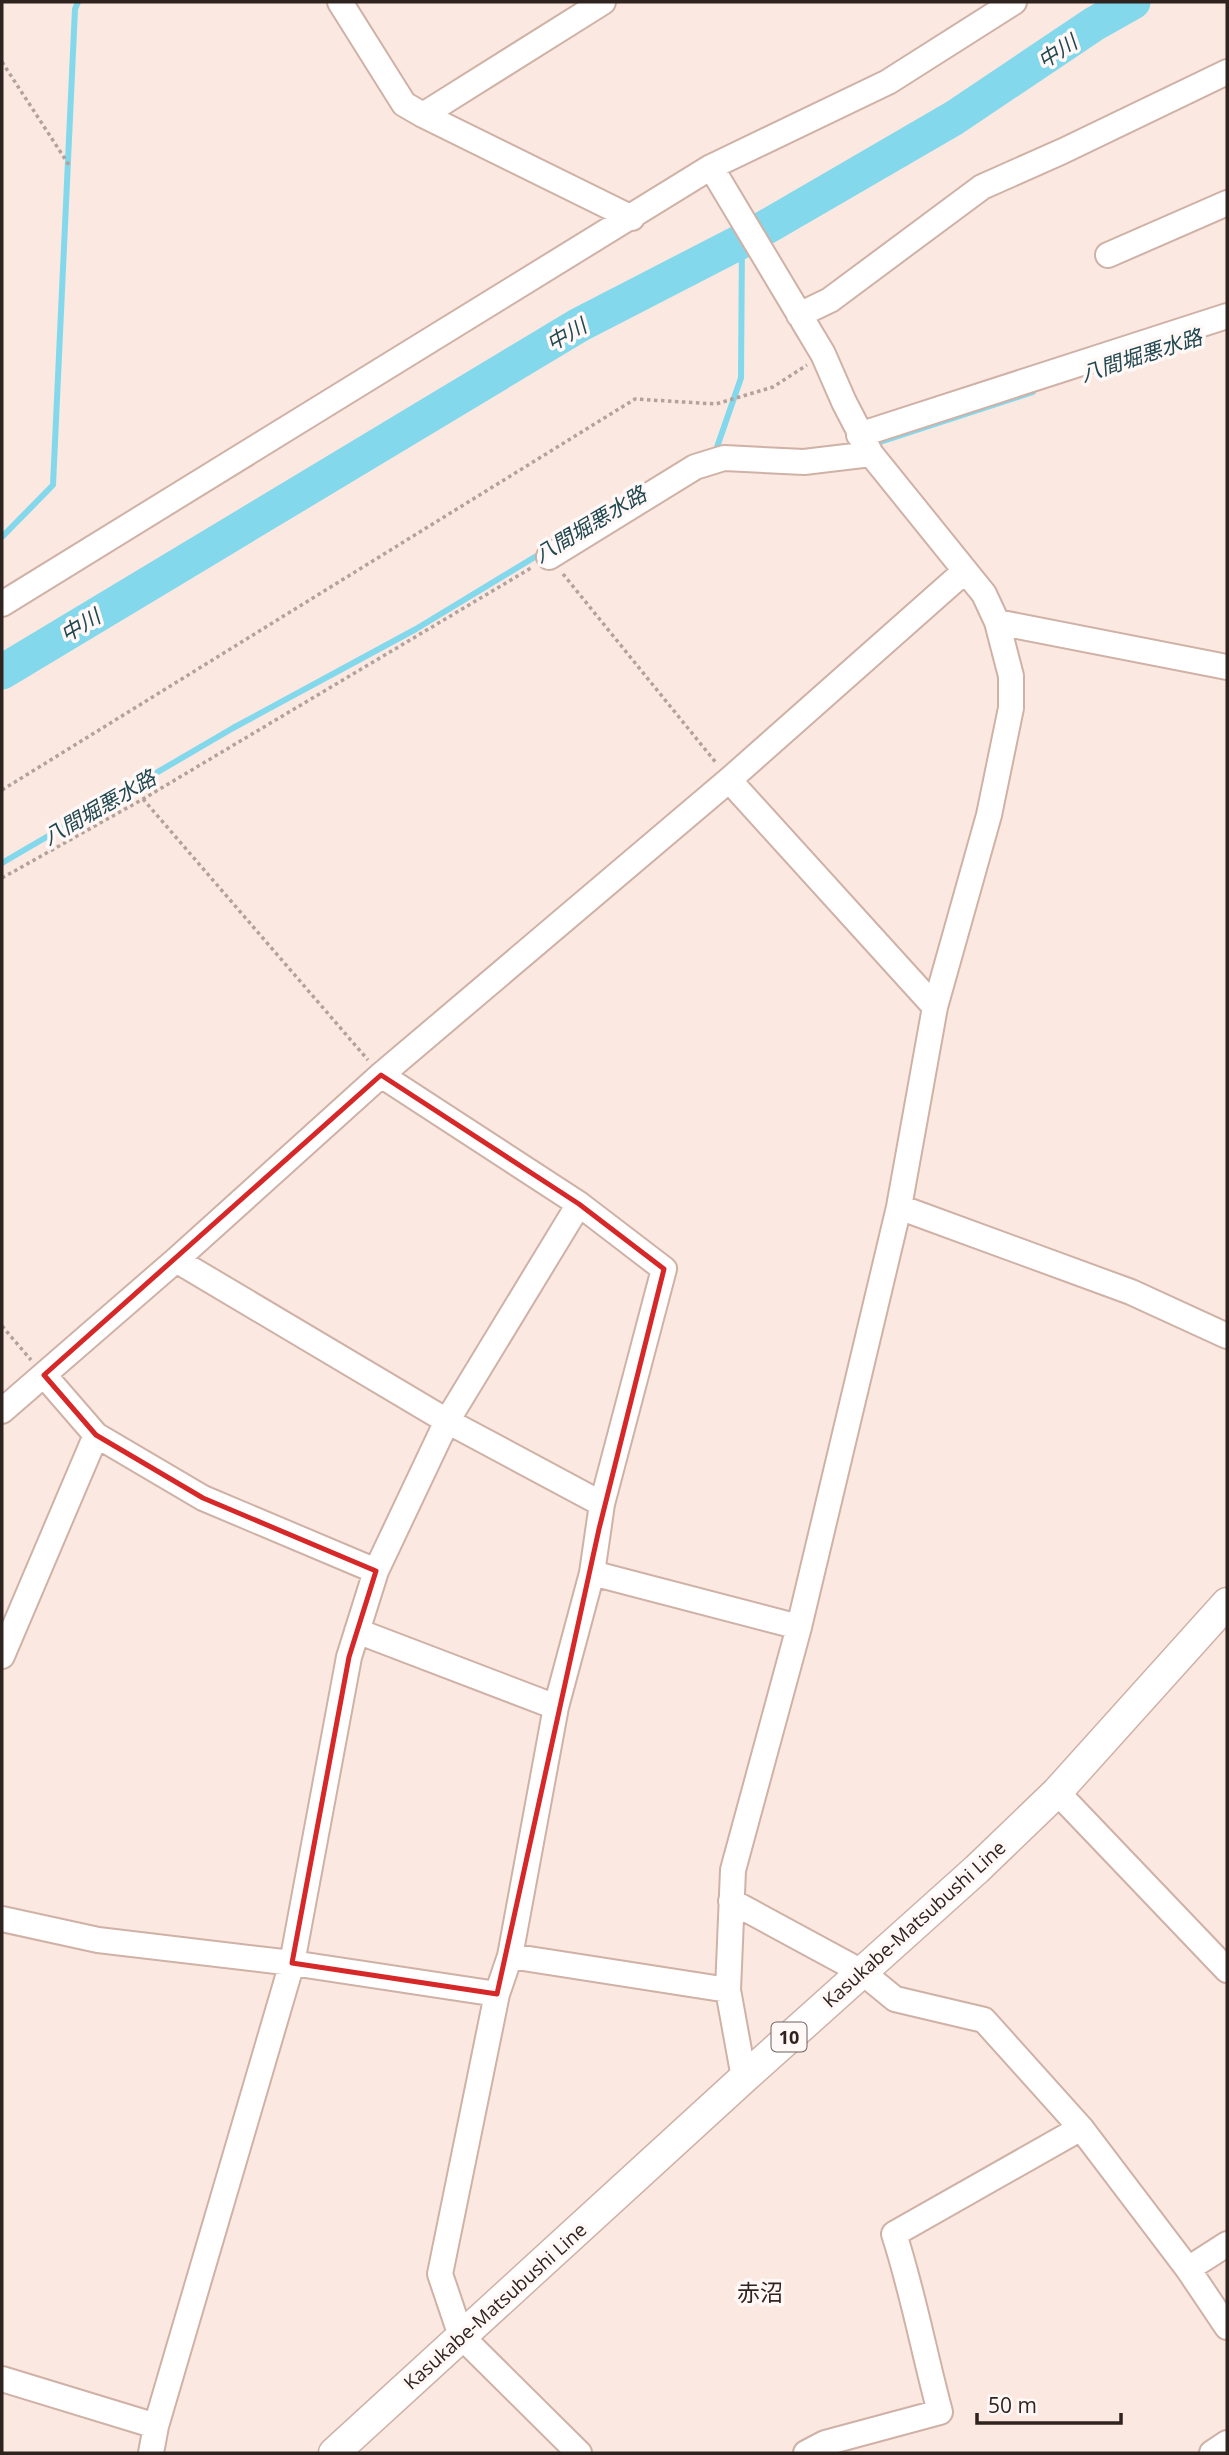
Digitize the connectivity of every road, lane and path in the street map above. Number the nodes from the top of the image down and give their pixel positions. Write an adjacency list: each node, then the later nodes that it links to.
1 (340, 2): 6 (street)
2 (603, 2): 6 (street)
3 (1014, 2): 8 (street)
4 (2, 62): 7 (path)
5 (1227, 72): 12 (street)
6 (423, 116): 10 (street)
7 (69, 165)
8 (711, 167): 10 (street); 12 (street)
9 (1227, 203): 11 (street)
10 (632, 218): 18 (street)
11 (1108, 255)
12 (793, 306): 14 (street)
13 (1227, 316): 15 (street)
14 (823, 354): 15 (street); 22 (path)
15 (865, 444): 16 (street); 17 (street)
16 (549, 557): 21 (path); 23 (path)
17 (965, 571): 19 (street); 21 (street)
18 (2, 604)
19 (998, 622): 20 (street); 25 (street)
20 (1227, 667)
21 (729, 780): 25 (street); 26 (street)
22 (2, 790)
23 (143, 799): 24 (path); 26 (path)
24 (2, 878)
25 (935, 1007): 28 (street)
26 (381, 1075): 27 (street); 29 (street)
27 (579, 1204): 34 (street); 36 (street)
28 (899, 1207): 31 (street); 40 (street)
29 (176, 1260): 32 (street); 34 (street)
30 (2, 1326): 32 (path)
31 (1227, 1336)
32 (44, 1375): 33 (street); 35 (street)
33 (2, 1411)
34 (447, 1421): 36 (street); 37 (street)
35 (96, 1435): 37 (street); 42 (street)
36 (602, 1504): 38 (street)
37 (376, 1571): 41 (street)
38 (592, 1573): 40 (street); 43 (street)
39 (1227, 1603): 44 (main road, Kasukabe-Matsubushi Line / 10)
40 (799, 1627): 45 (street)
41 (357, 1631): 43 (street); 48 (street)
42 (2, 1656)
43 (556, 1707): 47 (street)
44 (1057, 1792): 49 (street); 50 (main road, Kasukabe-Matsubushi Line / 10)
45 (731, 1901): 50 (street); 51 (street)
46 (2, 1919): 48 (street)
47 (510, 1955): 51 (street); 52 (street)
48 (292, 1963): 52 (street); 60 (street)
49 (1227, 1970)
50 (862, 1972): 53 (main road, Kasukabe-Matsubushi Line / 10); 54 (street)
51 (728, 1990): 53 (street)
52 (498, 1994): 58 (street)
53 (744, 2078): 58 (main road, Kasukabe-Matsubushi Line / 10)
54 (1082, 2128): 56 (street); 65 (street)
55 (1227, 2244): 56 (street)
56 (1188, 2269): 57 (street)
57 (1227, 2328)
58 (461, 2336): 63 (main road, Kasukabe-Matsubushi Line / 10); 64 (street)
59 (2, 2379): 60 (street)
60 (156, 2426): 62 (street)
61 (1227, 2443): 66 (street)
62 (151, 2453)
63 (334, 2453)
64 (579, 2453)
65 (806, 2453)
66 (1212, 2453)

